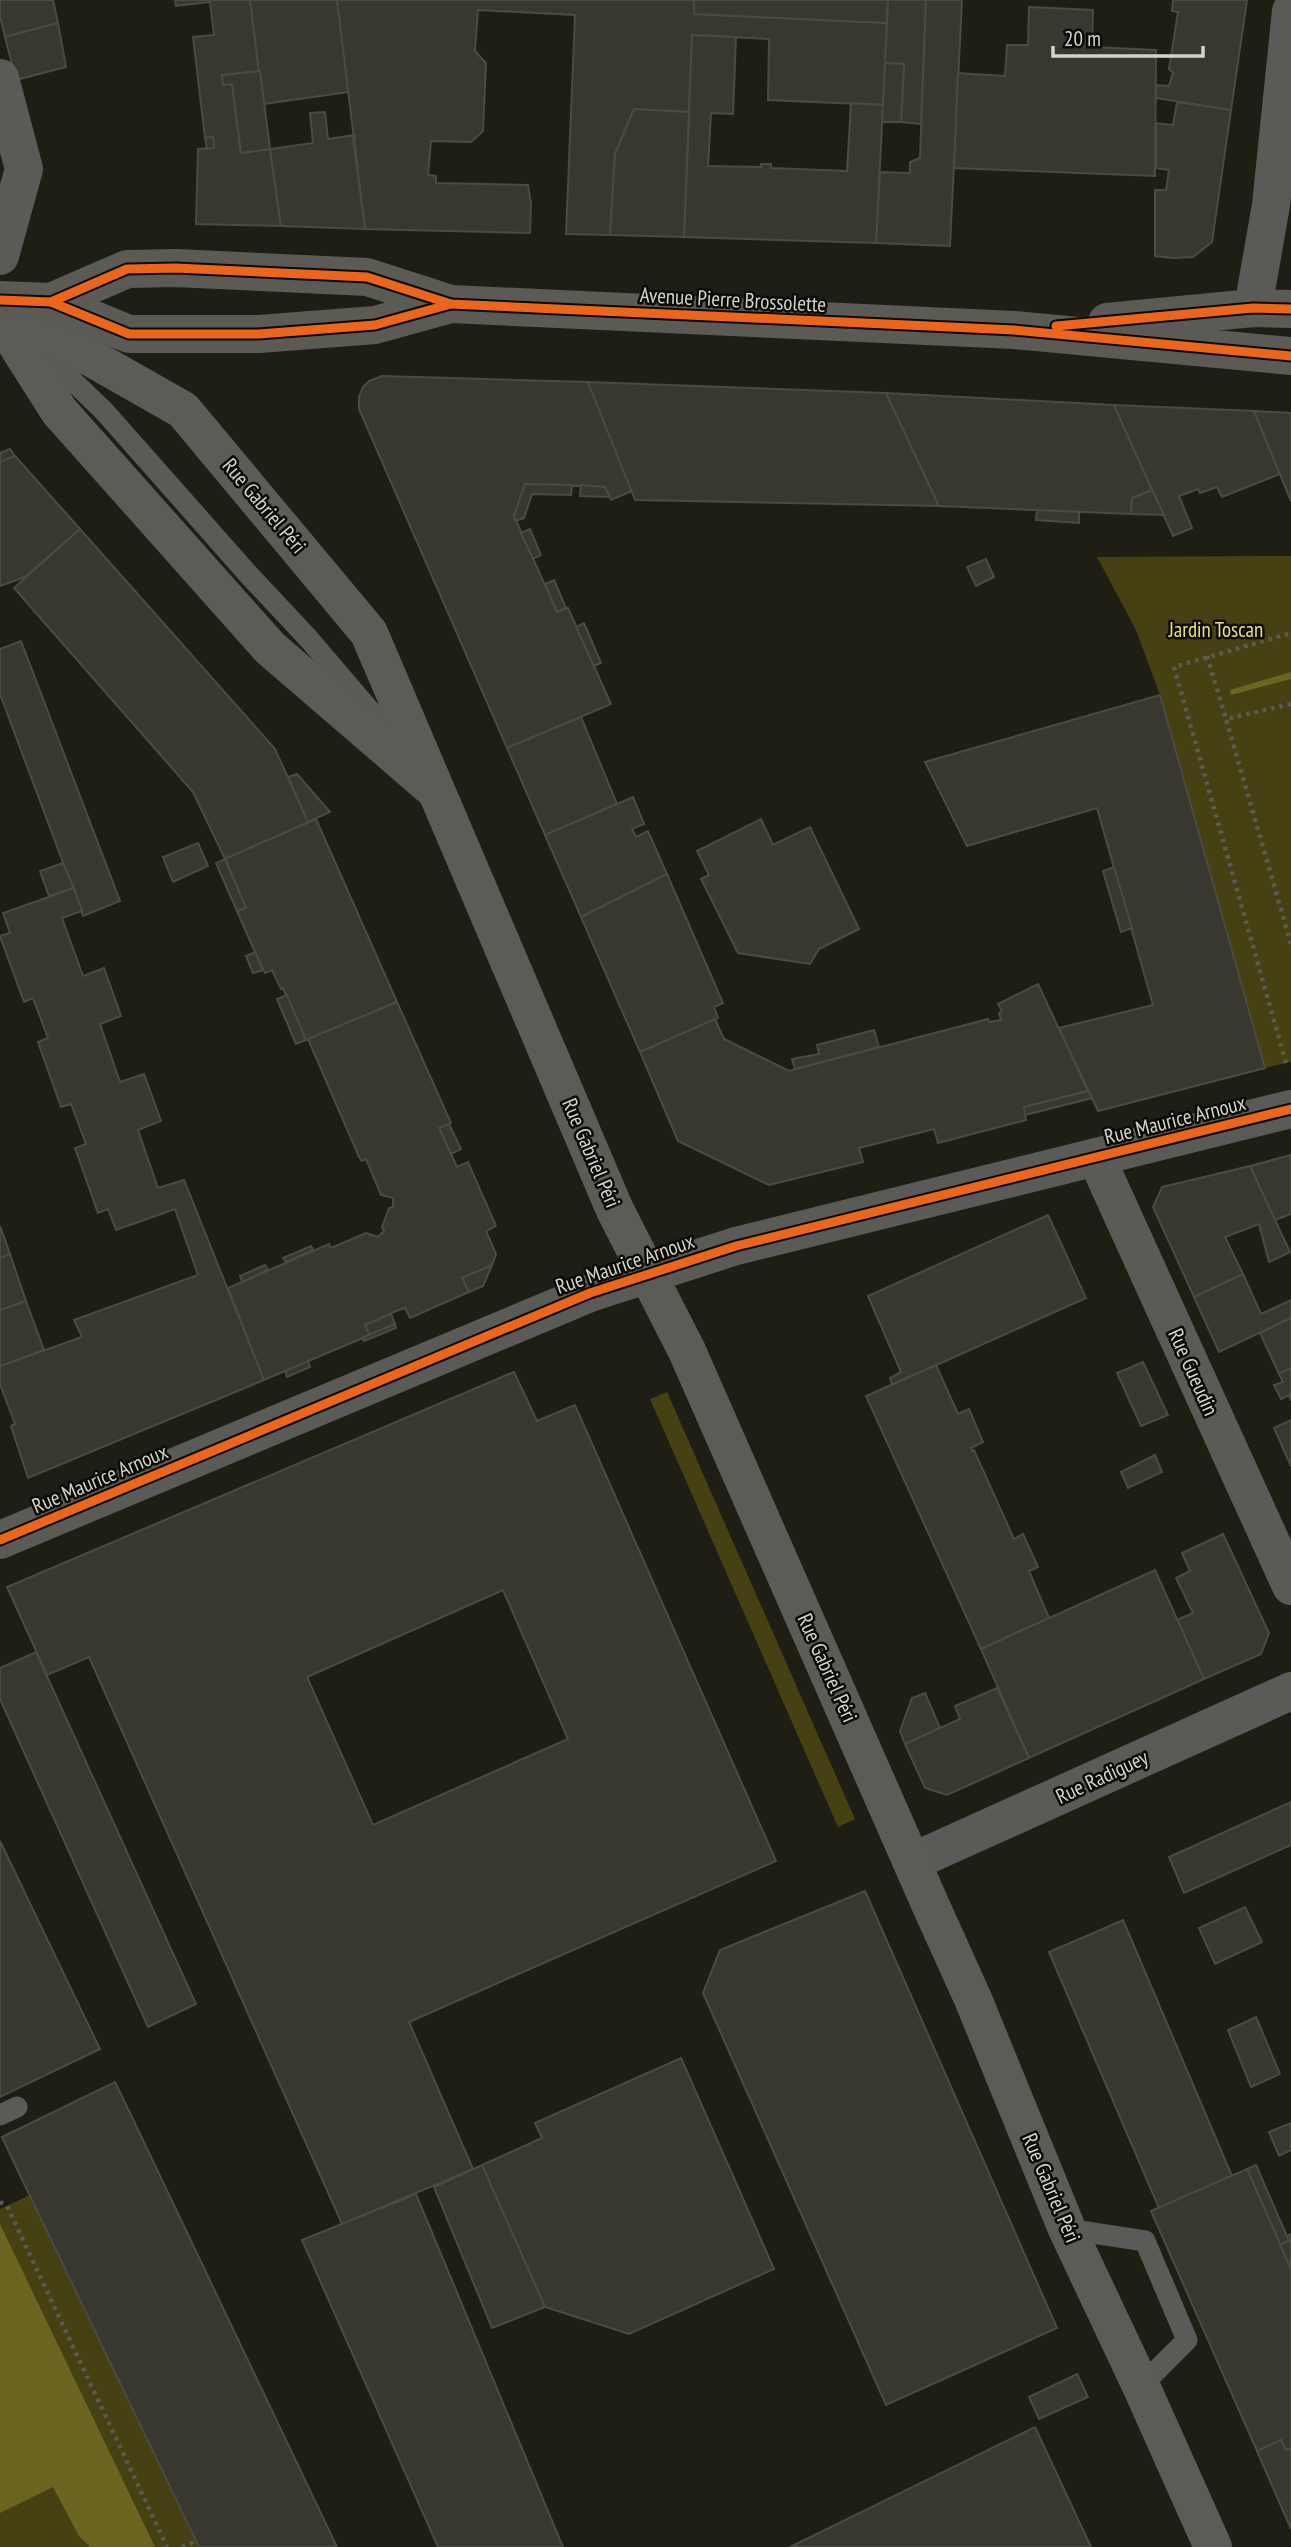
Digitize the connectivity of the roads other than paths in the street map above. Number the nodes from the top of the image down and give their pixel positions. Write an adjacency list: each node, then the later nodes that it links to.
1 (1291, 16): 8 (street)
2 (0, 78): 3 (street)
3 (0, 256)
4 (0, 300): 5 (main road, Avenue Pierre Brossolette)
5 (51, 302): 6 (main road, Avenue Pierre Brossolette); 6 (main road, Avenue Pierre Brossolette)
6 (451, 304): 11 (main road, Avenue Pierre Brossolette)
7 (0, 308): 13 (lane, Rue Gabriel Péri); 13 (main road, Rue Gabriel Péri)
8 (1253, 308): 9 (main road, Avenue Pierre Brossolette); 11 (main road, Avenue Pierre Brossolette)
9 (1291, 309)
10 (0, 318): 13 (main road, Rue Gabriel Péri)
11 (1014, 330): 12 (main road, Avenue Pierre Brossolette)
12 (1291, 356)
13 (436, 791): 16 (main road, Rue Gabriel Péri)
14 (1291, 1109): 15 (street, Rue Maurice Arnoux)
15 (1096, 1157): 16 (street, Rue Maurice Arnoux); 18 (street, Rue Gueudin)
16 (646, 1273): 17 (street, Rue Maurice Arnoux); 20 (main road, Rue Gabriel Péri)
17 (0, 1540)
18 (1291, 1586)
19 (1291, 1691): 20 (street, Rue Radiguey)
20 (912, 1862): 21 (main road, Rue Gabriel Péri)
21 (1067, 2229): 22 (main road, Rue Gabriel Péri); 22 (lane)
22 (1141, 2386): 23 (main road, Rue Gabriel Péri)
23 (1213, 2547)

